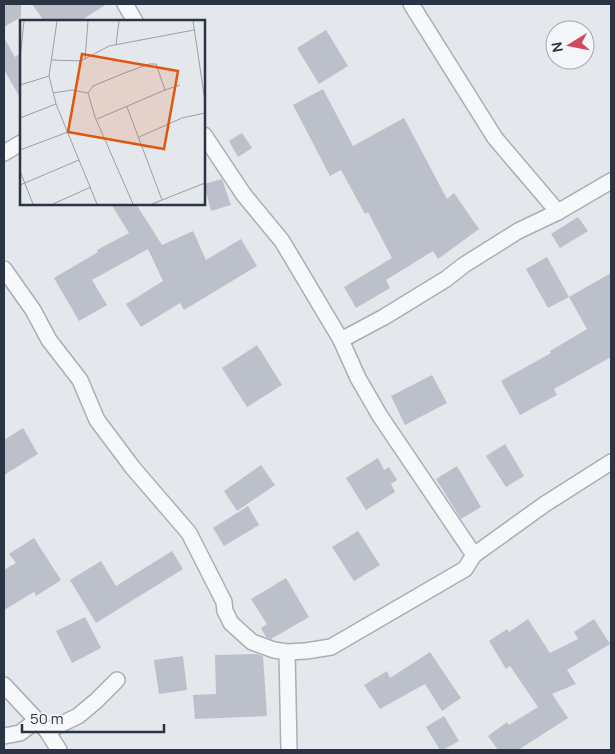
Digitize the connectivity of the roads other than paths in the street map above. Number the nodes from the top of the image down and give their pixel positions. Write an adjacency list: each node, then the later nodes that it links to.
1 (125, 4): 3 (street)
2 (411, 4): 8 (street)
3 (134, 20)
4 (205, 136): 10 (street)
5 (20, 144): 6 (street)
6 (4, 153)
7 (611, 180): 8 (street)
8 (558, 212): 10 (street)
9 (4, 269): 13 (street)
10 (341, 340): 12 (street)
11 (611, 462): 12 (street)
12 (474, 555): 13 (street)
13 (287, 652): 19 (street)
14 (117, 680): 16 (street)
15 (4, 685): 16 (street)
16 (42, 725): 17 (street); 18 (street)
17 (4, 736)
18 (59, 750)
19 (289, 750)

